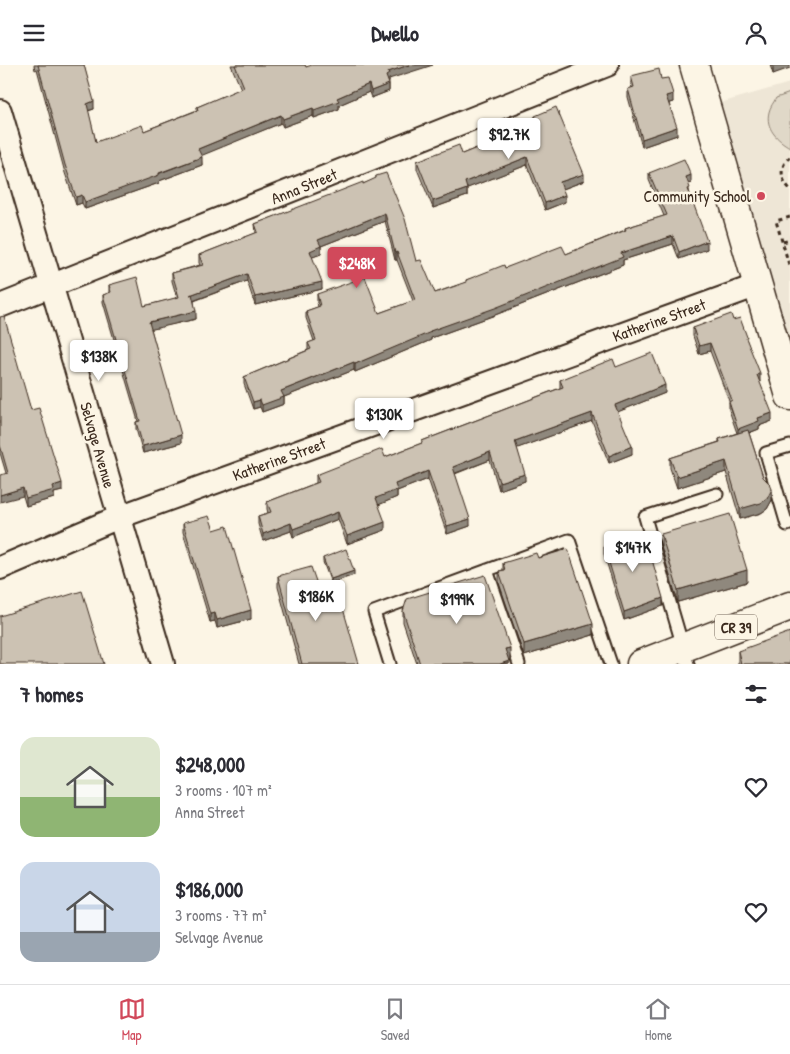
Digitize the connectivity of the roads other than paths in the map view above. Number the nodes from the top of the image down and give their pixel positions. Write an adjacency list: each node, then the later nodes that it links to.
1 (607, 65): 5 (street, Anna Street)
2 (694, 65): 4 (street)
3 (0, 111): 5 (street, Selvage Avenue)
4 (758, 285): 7 (street); 10 (street, Katherine Street)
5 (51, 286): 6 (street, Anna Street); 10 (street, Selvage Avenue)
6 (0, 306)
7 (790, 396)
8 (790, 446): 11 (lane)
9 (717, 494): 15 (lane)
10 (119, 517): 12 (street, Katherine Street); 16 (street, Selvage Avenue)
11 (789, 528)
12 (0, 568)
13 (487, 570): 17 (lane); 18 (lane); 19 (lane)
14 (790, 606): 15 (street, CR 39)
15 (686, 656): 20 (street, CR 39)
16 (162, 664)
17 (390, 664)
18 (519, 664)
19 (611, 664)
20 (641, 664)

